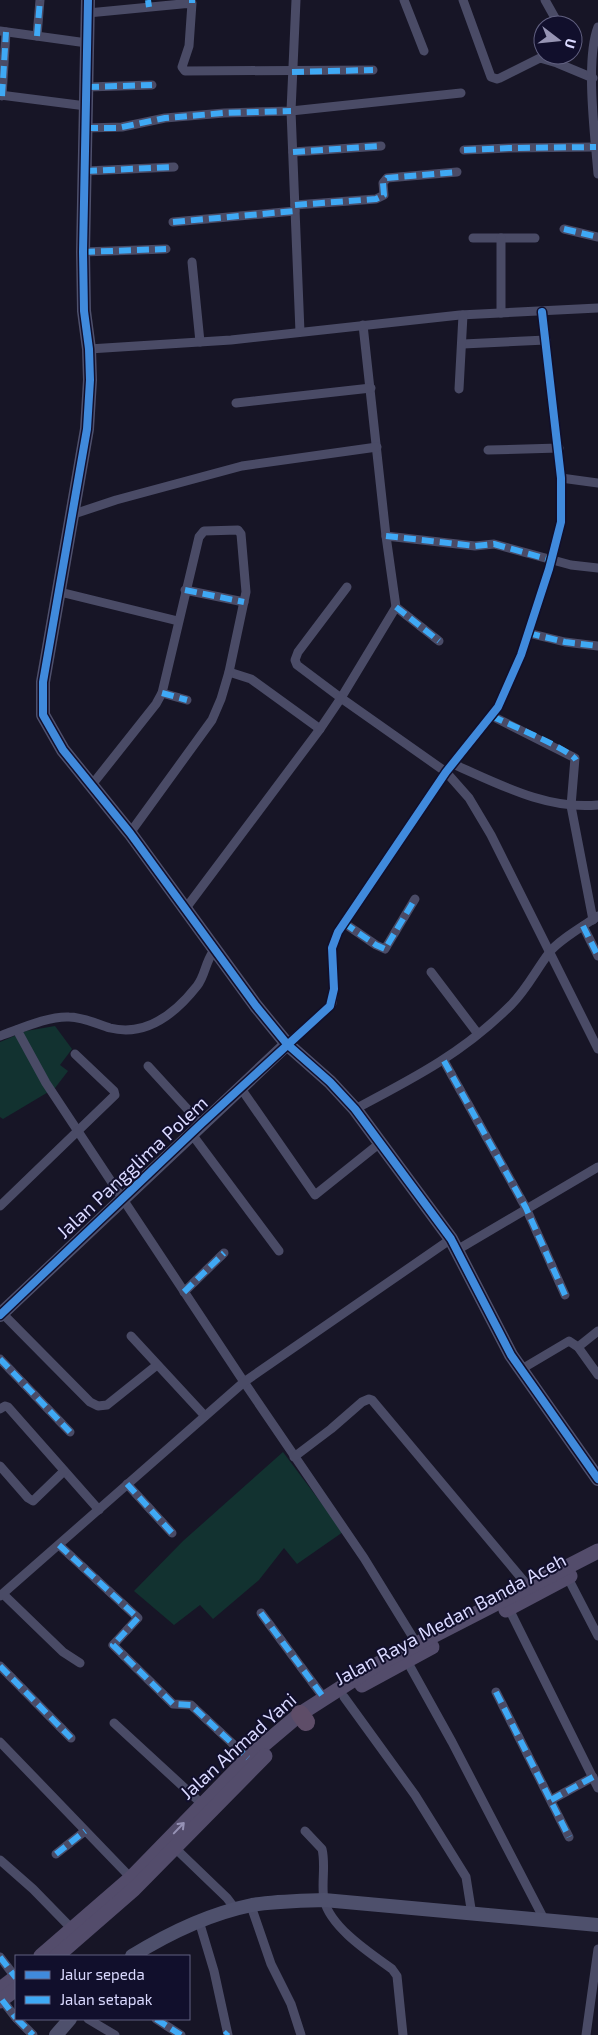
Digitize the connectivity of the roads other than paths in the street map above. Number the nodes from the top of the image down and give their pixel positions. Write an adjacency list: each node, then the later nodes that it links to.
1 (40, 0): 12 (street)
2 (297, 0): 18 (street)
3 (404, 0): 14 (street)
4 (463, 0): 15 (street)
5 (545, 0): 9 (street)
6 (192, 2): 7 (street); 18 (street)
7 (149, 3): 8 (street)
8 (88, 6): 13 (street)
9 (553, 15)
10 (598, 27): 19 (street)
11 (3, 31): 12 (street); 23 (street)
12 (37, 36): 13 (street)
13 (87, 43): 21 (street)
14 (424, 51)
15 (533, 60)
16 (569, 65): 19 (street)
17 (374, 70): 18 (street)
18 (292, 72): 25 (street)
19 (594, 81): 28 (street)
20 (152, 85): 21 (street)
21 (87, 87): 24 (street)
22 (461, 93): 25 (street)
23 (1, 95): 24 (street)
24 (86, 106): 26 (street)
25 (291, 111): 26 (street); 30 (street)
26 (86, 128): 32 (street)
27 (381, 146): 30 (street)
28 (596, 147): 29 (street); 34 (street)
29 (464, 150)
30 (293, 152): 35 (street)
31 (174, 167): 32 (street)
32 (85, 171): 43 (street)
33 (457, 172): 35 (street)
34 (598, 174)
35 (295, 208): 36 (street); 50 (street)
36 (173, 222)
37 (564, 229): 38 (street)
38 (598, 237)
39 (473, 238): 40 (street)
40 (501, 238): 41 (street); 47 (street)
41 (534, 238)
42 (166, 249): 43 (street)
43 (83, 252): 54 (street)
44 (192, 262): 52 (street)
45 (598, 308): 46 (street)
46 (542, 312): 47 (street); 51 (street)
47 (501, 313): 48 (street)
48 (463, 315): 49 (street); 53 (street)
49 (364, 324): 50 (street); 55 (street)
50 (300, 332): 52 (street)
51 (546, 340): 53 (street); 59 (street)
52 (200, 342): 54 (street)
53 (463, 344): 56 (street)
54 (89, 349): 63 (street)
55 (370, 388): 57 (street); 58 (street)
56 (459, 388)
57 (236, 403)
58 (377, 447): 63 (street); 64 (street)
59 (558, 448): 60 (street); 61 (street)
60 (488, 450)
61 (561, 478): 62 (street); 65 (street)
62 (598, 483)
63 (71, 515): 69 (street)
64 (386, 536): 65 (street); 71 (street)
65 (551, 560): 66 (street); 73 (street)
66 (598, 568)
67 (347, 587): 78 (street)
68 (185, 590): 70 (street); 70 (street); 72 (street)
69 (60, 592): 72 (street); 84 (street)
70 (244, 602): 76 (street)
71 (396, 606): 74 (street); 78 (street)
72 (178, 621): 77 (street)
73 (528, 633): 75 (street); 80 (street)
74 (439, 641)
75 (598, 646)
76 (229, 672): 81 (street); 87 (street)
77 (162, 693): 79 (street); 84 (street)
78 (340, 698): 81 (street); 83 (street)
79 (187, 700)
80 (492, 716): 82 (street); 86 (street)
81 (320, 728): 89 (street)
82 (453, 764): 83 (street); 86 (street)
83 (446, 772): 91 (street); 94 (street)
84 (90, 786): 87 (street)
85 (598, 805): 86 (street)
86 (571, 806): 90 (street)
87 (130, 833): 89 (street)
88 (415, 899): 91 (street)
89 (186, 908): 93 (street)
90 (596, 918): 92 (street)
91 (344, 922): 100 (street)
92 (583, 926): 94 (street); 95 (street)
93 (207, 936): 97 (street); 100 (street)
94 (550, 951): 98 (street); 101 (street)
95 (598, 956)
96 (431, 972): 98 (street)
97 (17, 1030): 99 (street); 108 (street)
98 (478, 1034): 103 (street)
99 (0, 1036)
100 (287, 1044): 105 (street, Jalan Pangglima Polem); 106 (street)
101 (598, 1049)
102 (75, 1054): 108 (street)
103 (444, 1061): 106 (street); 113 (street)
104 (148, 1066): 107 (street)
105 (240, 1088): 107 (street, Jalan Pangglima Polem); 109 (street)
106 (355, 1109): 109 (street)
107 (196, 1128): 111 (street, Jalan Pangglima Polem); 115 (street)
108 (78, 1132): 111 (street); 112 (street)
109 (380, 1143): 114 (street)
110 (598, 1166): 113 (street)
111 (123, 1199): 117 (street); 119 (street, Jalan Pangglima Polem)
112 (0, 1206)
113 (526, 1208): 114 (street); 118 (street)
114 (454, 1245): 125 (street); 127 (street)
115 (279, 1251)
116 (224, 1253): 117 (street)
117 (184, 1292): 127 (street)
118 (565, 1295)
119 (1, 1313): 124 (street)
120 (598, 1331): 122 (street)
121 (131, 1336): 124 (street)
122 (578, 1347): 125 (street); 126 (street)
123 (0, 1359): 130 (street)
124 (158, 1365): 129 (street)
125 (520, 1370): 134 (street)
126 (598, 1375)
127 (244, 1382): 129 (street); 131 (street)
128 (0, 1409): 133 (street)
129 (205, 1416): 135 (street)
130 (70, 1432)
131 (294, 1457): 142 (street); 147 (street)
132 (0, 1466): 133 (street)
133 (64, 1470): 136 (street)
134 (598, 1479)
135 (127, 1484): 136 (street); 137 (street)
136 (99, 1510): 138 (street)
137 (172, 1533)
138 (59, 1544): 143 (street); 158 (street)
139 (598, 1551): 142 (main road, Jalan Ahmad Yani)
140 (598, 1562): 141 (main road, Jalan Raya Medan Banda Aceh)
141 (568, 1578): 144 (main road, Jalan Raya Medan Banda Aceh); 146 (street)
142 (528, 1586): 147 (main road, Jalan Ahmad Yani)
143 (1, 1595): 149 (street)
144 (509, 1609): 148 (main road, Jalan Raya Medan Banda Aceh); 159 (street)
145 (261, 1613): 153 (street)
146 (598, 1636)
147 (417, 1644): 153 (main road, Jalan Ahmad Yani)
148 (407, 1661): 152 (main road, Jalan Raya Medan Banda Aceh); 175 (street)
149 (80, 1663)
150 (0, 1666): 156 (street)
151 (496, 1692): 161 (street)
152 (344, 1697): 154 (main road, Jalan Raya Medan Banda Aceh); 173 (street)
153 (324, 1698): 154 (main road, Jalan Ahmad Yani)
154 (303, 1718): 158 (main road, Jalan Ahmad Yani); 166 (main road, Jalan Raya Medan Banda Aceh)
155 (114, 1722): 162 (street)
156 (71, 1738)
157 (0, 1742): 163 (street)
158 (248, 1758): 162 (main road, Jalan Ahmad Yani)
159 (593, 1777): 160 (street); 161 (street)
160 (598, 1788)
161 (551, 1800): 165 (street)
162 (202, 1804): 169 (main road, Jalan Ahmad Yani, one-way to 162)
163 (84, 1831): 167 (street); 169 (street)
164 (305, 1831): 170 (street)
165 (569, 1837)
166 (175, 1848): 172 (street); 180 (main road, Jalan Raya Medan Banda Aceh)
167 (56, 1854)
168 (0, 1860): 177 (street)
169 (131, 1878): 177 (main road, Jalan Ahmad Yani)
170 (324, 1900): 171 (street); 173 (street); 197 (street)
171 (251, 1906): 172 (street); 196 (street)
172 (236, 1910): 174 (street)
173 (472, 1914): 175 (street)
174 (199, 1921): 181 (street); 191 (street)
175 (545, 1921): 176 (street)
176 (598, 1925)
177 (72, 1930): 179 (main road, Jalan Ahmad Yani)
178 (598, 1949): 198 (street)
179 (42, 1955)
180 (59, 1955)
181 (134, 1955)
182 (0, 1957): 183 (street)
183 (15, 1980)
184 (15, 1982): 185 (main road)
185 (1, 1997): 186 (street)
186 (15, 2015)
187 (19, 2020): 192 (street)
188 (69, 2020): 193 (street)
189 (90, 2020): 194 (street)
190 (158, 2020): 195 (street)
191 (227, 2034)
192 (33, 2035)
193 (56, 2035)
194 (115, 2035)
195 (181, 2035)
196 (301, 2035)
197 (403, 2035)
198 (586, 2035)

